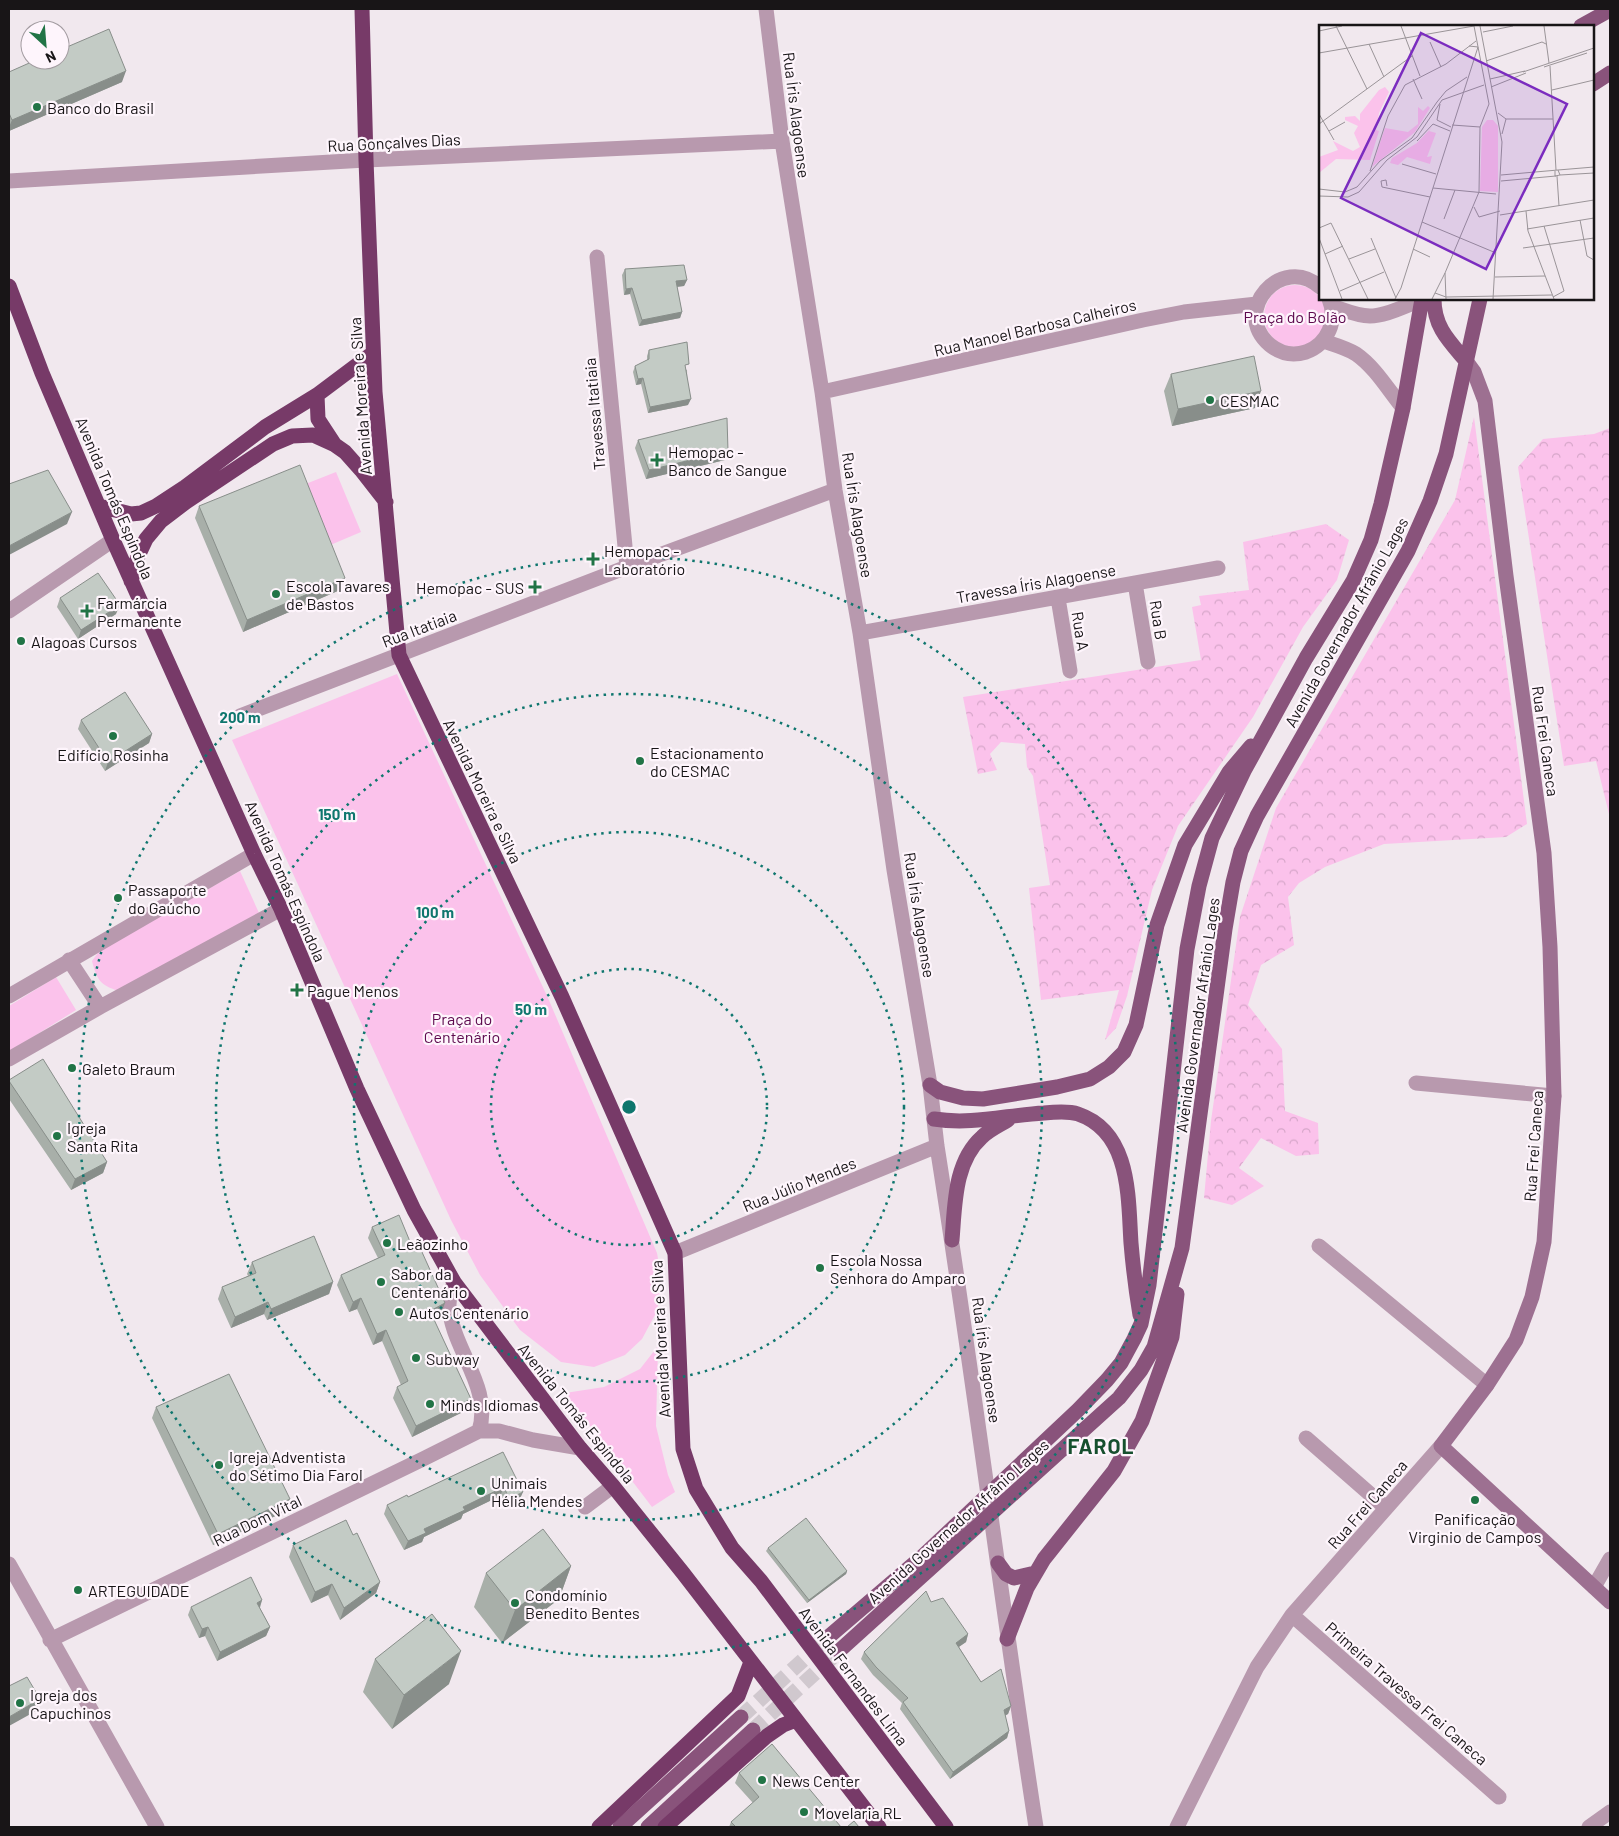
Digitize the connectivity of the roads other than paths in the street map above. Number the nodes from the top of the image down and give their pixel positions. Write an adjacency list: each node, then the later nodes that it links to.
1 (362, 9): 8 (highway, Avenida Moreira e Silva)
2 (766, 9): 7 (street, Rua Íris Alagoense)
3 (1610, 10): 4 (main road)
4 (1583, 25)
5 (1610, 73): 6 (main road)
6 (1594, 83)
7 (782, 141): 8 (street, Rua Gonçalves Dias); 22 (street, Rua Íris Alagoense)
8 (366, 160): 9 (street, Rua Gonçalves Dias); 20 (highway, Avenida Moreira e Silva)
9 (9, 181)
10 (597, 257): 30 (street, Travessa Itatiaia)
11 (9, 286): 28 (highway, Avenida Tomás Espíndola)
12 (1319, 286): 18 (street)
13 (1423, 300): 17 (street)
14 (1426, 300): 24 (main road, Avenida Governador Afrânio Lages)
15 (1427, 300): 21 (main road)
16 (1480, 300): 21 (main road, Avenida Governador Afrânio Lages)
17 (1330, 302): 19 (street)
18 (1257, 304): 19 (street); 22 (street, Rua Manoel Barbosa Calheiros)
19 (1323, 342): 24 (street)
20 (373, 353): 23 (highway); 27 (highway, Avenida Moreira e Silva)
21 (1466, 361): 50 (street, Rua Frei Caneca); 56 (main road, Avenida Governador Afrânio Lages)
22 (822, 392): 26 (street, Rua Íris Alagoense)
23 (317, 395): 25 (highway); 28 (highway)
24 (1403, 408): 41 (main road, Avenida Governador Afrânio Lages)
25 (335, 445): 27 (highway); 32 (highway)
26 (835, 490): 30 (street, Rua Itatiaia); 36 (street, Rua Íris Alagoense)
27 (386, 502): 37 (highway, Avenida Moreira e Silva)
28 (99, 506): 29 (highway, Avenida Tomás Espíndola)
29 (113, 540): 32 (highway, Avenida Tomás Espíndola); 35 (street)
30 (626, 566): 37 (street, Rua Itatiaia)
31 (1218, 568): 33 (street, Travessa Íris Alagoense)
32 (131, 581): 42 (highway, Avenida Tomás Espíndola)
33 (1135, 583): 34 (street, Travessa Íris Alagoense); 38 (street, Rua B)
34 (1058, 598): 36 (street, Travessa Íris Alagoense); 39 (street, Rua A)
35 (9, 611)
36 (860, 633): 49 (street, Rua Íris Alagoense)
37 (399, 655): 40 (street, Rua Itatiaia); 57 (highway, Avenida Moreira e Silva)
38 (1148, 662)
39 (1070, 671)
40 (240, 716)
41 (1270, 724): 49 (main road); 59 (main road, Avenida Governador Afrânio Lages)
42 (254, 854): 43 (highway, Avenida Tomás Espíndola); 44 (street)
43 (281, 909): 46 (street); 58 (highway, Avenida Tomás Espíndola)
44 (69, 960): 45 (street); 46 (street)
45 (9, 996)
46 (100, 1006): 47 (street)
47 (9, 1059)
48 (1416, 1083): 50 (street)
49 (930, 1085): 52 (street, Rua Íris Alagoense)
50 (1554, 1096): 60 (street, Rua Frei Caneca)
51 (1012, 1117): 52 (main road); 54 (main road); 59 (main road)
52 (934, 1119): 53 (street, Rua Íris Alagoense)
53 (937, 1146): 54 (street, Rua Íris Alagoense); 57 (street, Rua Júlio Mendes)
54 (952, 1240): 70 (street, Rua Íris Alagoense)
55 (1319, 1246): 60 (street)
56 (1182, 1248): 72 (main road); 79 (main road, Avenida Governador Afrânio Lages)
57 (674, 1253): 68 (highway, Avenida Moreira e Silva)
58 (454, 1282): 61 (street); 64 (highway, Avenida Tomás Espíndola)
59 (1141, 1324): 76 (main road, Avenida Governador Afrânio Lages)
60 (1487, 1385): 63 (street, Rua Frei Caneca)
61 (479, 1430): 64 (street); 78 (street, Rua Dom Vital)
62 (1306, 1438): 67 (street)
63 (1440, 1446): 67 (street, Rua Frei Caneca); 73 (street)
64 (580, 1448): 65 (highway, Avenida Tomás Espíndola)
65 (613, 1486): 66 (street); 80 (highway, Avenida Tomás Espíndola)
66 (585, 1508)
67 (1386, 1508): 75 (street, Rua Frei Caneca)
68 (732, 1548): 92 (highway, Avenida Fernandes Lima)
69 (1610, 1559): 73 (street)
70 (998, 1563): 72 (main road); 77 (street, Rua Íris Alagoense)
71 (9, 1564): 78 (street)
72 (1035, 1573): 77 (main road)
73 (1594, 1587): 74 (street)
74 (1610, 1602)
75 (1292, 1615): 84 (street, Primeira Travessa Frei Caneca); 94 (street, Rua Frei Caneca)
76 (826, 1639)
77 (1007, 1639): 93 (street, Rua Íris Alagoense)
78 (50, 1640): 86 (street)
79 (839, 1651)
80 (751, 1662): 82 (highway); 87 (highway)
81 (741, 1717): 88 (main road)
82 (796, 1720): 90 (highway); 91 (highway)
83 (753, 1730): 89 (main road)
84 (1499, 1797)
85 (1610, 1812): 95 (street)
86 (157, 1827)
87 (599, 1827)
88 (620, 1827)
89 (648, 1827)
90 (665, 1827)
91 (880, 1827)
92 (946, 1827)
93 (1036, 1827)
94 (1177, 1827)
95 (1589, 1827)

